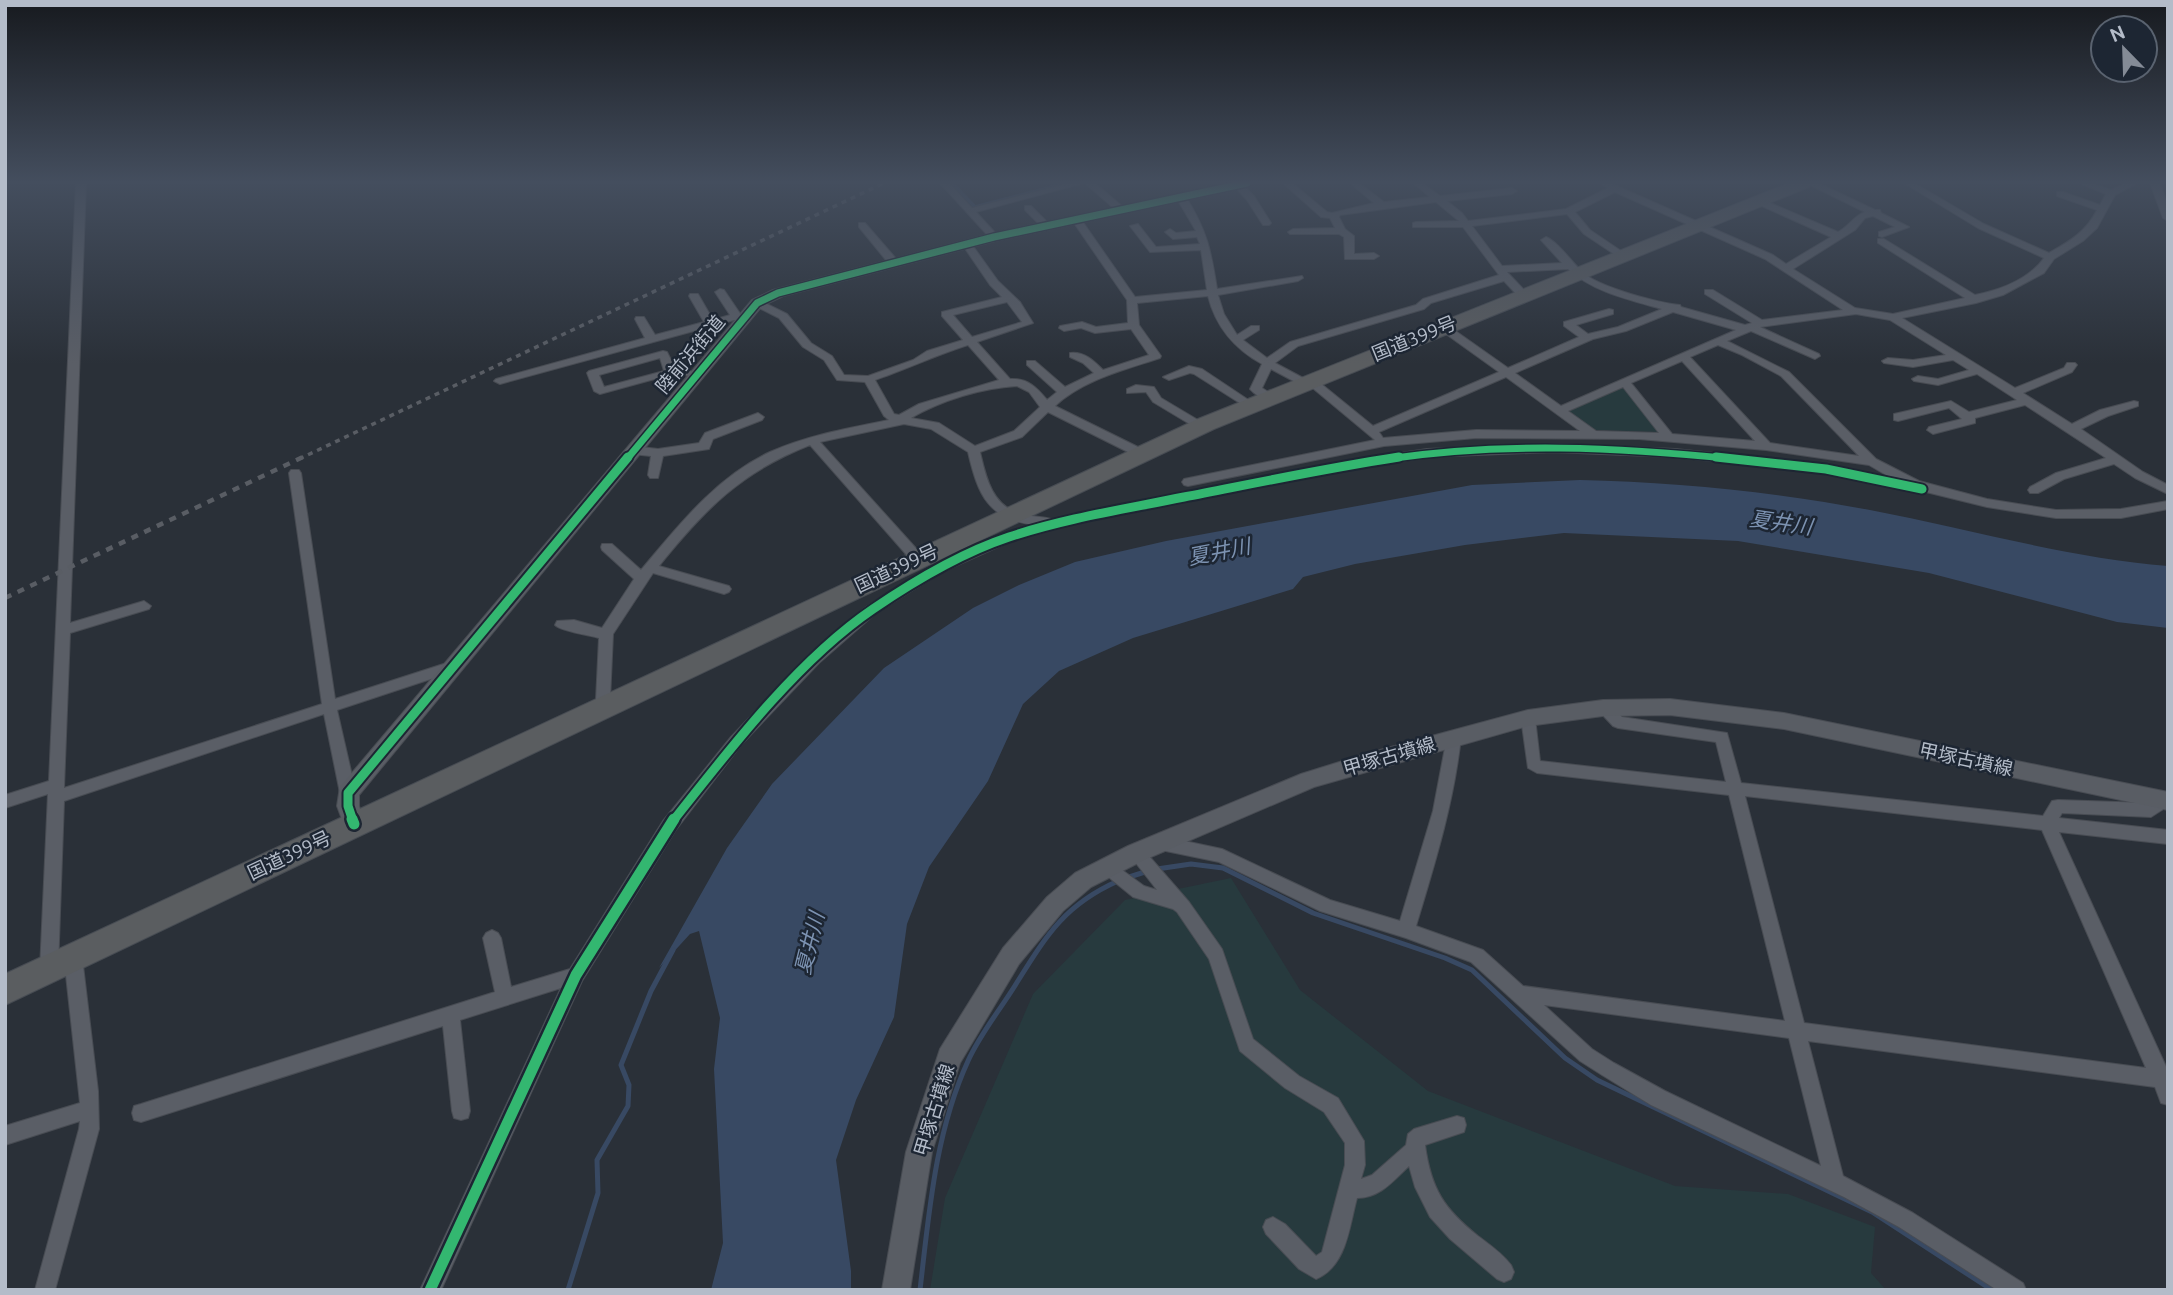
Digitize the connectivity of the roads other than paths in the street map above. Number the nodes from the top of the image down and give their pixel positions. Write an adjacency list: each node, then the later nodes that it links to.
1 (79, 243): 115 (street)
2 (878, 243): 21 (street)
3 (1093, 243): 32 (street)
4 (1148, 243): 17 (street)
5 (1203, 243): 17 (street)
6 (1349, 243): 19 (street)
7 (1481, 243): 24 (street)
8 (1549, 243): 23 (street)
9 (1603, 243): 18 (street)
10 (1650, 243): 18 (highway, 国道399号)
11 (1739, 243): 22 (street)
12 (1826, 243): 22 (street)
13 (1891, 243): 33 (street)
14 (2020, 243): 20 (street)
15 (2073, 243): 20 (street)
16 (967, 244): 21 (street, 陸前浜街道); 31 (street)
17 (1204, 247): 28 (street)
18 (1620, 255): 23 (highway, 国道399号)
19 (1374, 256)
20 (2050, 257): 33 (street)
21 (894, 263): 34 (street, 陸前浜街道)
22 (1785, 269): 36 (street)
23 (1573, 270): 24 (street); 29 (highway, 国道399号); 35 (street)
24 (1502, 273): 29 (street); 58 (street)
25 (1298, 278): 28 (street)
26 (720, 292): 40 (street)
27 (1709, 292): 43 (street)
28 (1211, 293): 32 (street); 48 (street)
29 (1523, 295): 44 (highway, 国道399号)
30 (694, 296): 41 (street)
31 (1009, 298): 50 (street); 50 (street)
32 (1132, 300): 42 (street)
33 (1976, 300): 38 (street)
34 (757, 303): 40 (street, 陸前浜街道); 67 (street)
35 (1676, 307): 43 (street); 47 (street)
36 (1856, 311): 38 (street); 43 (street)
37 (1609, 312): 47 (street)
38 (1893, 317): 54 (street)
39 (640, 318): 49 (street)
40 (738, 318): 41 (street); 65 (street, 陸前浜街道)
41 (710, 324): 49 (street)
42 (1134, 325): 45 (street); 64 (street)
43 (1753, 326): 51 (street); 53 (street)
44 (1443, 327): 63 (street); 71 (highway, 国道399号)
45 (1064, 328)
46 (1255, 328): 48 (street)
47 (1587, 338): 63 (street)
48 (1236, 340): 58 (street)
49 (648, 341): 55 (street); 69 (street)
50 (971, 341): 67 (street); 70 (street)
51 (1719, 342): 56 (street); 99 (street)
52 (1074, 355): 64 (street)
53 (1815, 356)
54 (1954, 356): 57 (street); 62 (street)
55 (651, 357): 61 (street); 61 (street)
56 (1684, 357): 72 (street); 93 (street)
57 (1888, 361)
58 (1269, 362): 71 (street); 76 (street)
59 (1031, 363): 74 (street)
60 (2071, 365): 75 (street)
61 (671, 370): 65 (street)
62 (1977, 371): 68 (street); 75 (street)
63 (1508, 373): 80 (street); 88 (street)
64 (1101, 374): 74 (street)
65 (695, 375): 94 (street, 陸前浜街道)
66 (1170, 377): 76 (street)
67 (869, 379): 84 (street)
68 (1918, 379)
69 (500, 381)
70 (1006, 381): 79 (street); 84 (street)
71 (1308, 382): 76 (highway, 国道399号); 88 (street)
72 (1625, 383): 80 (street); 90 (street)
73 (1131, 391): 85 (street)
74 (1064, 392): 79 (street)
75 (2014, 394): 77 (street)
76 (1259, 401): 85 (highway, 国道399号)
77 (2026, 401): 81 (street); 87 (street)
78 (2134, 404): 87 (street)
79 (1049, 407): 95 (street); 97 (street)
80 (1561, 410): 89 (street)
81 (1969, 416): 83 (street); 86 (street)
82 (758, 417): 96 (street)
83 (1898, 417)
84 (904, 420): 91 (street); 95 (street)
85 (1202, 426): 97 (highway, 国道399号)
86 (1933, 429)
87 (2072, 429): 98 (street)
88 (1372, 431): 92 (street)
89 (1592, 434): 90 (street); 92 (street)
90 (1669, 438): 93 (street)
91 (812, 440): 110 (street); 111 (street)
92 (1384, 442): 102 (street)
93 (1766, 446): 99 (street)
94 (632, 450): 96 (street); 117 (street, 陸前浜街道)
95 (974, 450): 107 (street)
96 (659, 453): 101 (street)
97 (1142, 454): 107 (highway, 国道399号)
98 (2116, 459): 104 (street); 105 (street)
99 (1872, 462): 103 (street)
100 (295, 473): 118 (street)
101 (654, 475)
102 (1188, 482)
103 (1922, 489): 106 (street); 108 (street)
104 (2034, 489)
105 (2168, 490)
106 (2168, 505)
107 (1007, 516): 108 (street); 110 (highway, 国道399号)
108 (1061, 522): 139 (street)
109 (607, 547): 111 (street)
110 (918, 558): 119 (highway, 国道399号)
111 (646, 574): 112 (street); 116 (street)
112 (724, 589)
113 (144, 606): 115 (street)
114 (562, 625): 116 (street)
115 (63, 631): 124 (street)
116 (606, 634): 119 (street)
117 (457, 664): 118 (street); 125 (street, 陸前浜街道)
118 (329, 705): 124 (street); 125 (street)
119 (606, 708): 128 (highway, 国道399号)
120 (1603, 708): 121 (street, 甲塚古墳線); 123 (street); 126 (street, 甲塚古墳線)
121 (1528, 718): 122 (street, 甲塚古墳線); 123 (street)
122 (1454, 737): 131 (street, 甲塚古墳線); 135 (street)
123 (1736, 789): 129 (street); 144 (street)
124 (56, 791): 127 (street); 138 (street)
125 (348, 793): 128 (street)
126 (2166, 801): 129 (street)
127 (5, 802)
128 (354, 824): 137 (highway, 国道399号)
129 (2047, 824): 130 (street); 145 (street)
130 (2168, 837)
131 (1160, 842): 132 (street, 甲塚古墳線); 135 (street)
132 (1140, 857): 133 (street, 甲塚古墳線); 134 (street)
133 (1112, 871): 134 (street); 158 (street, 甲塚古墳線)
134 (1173, 897): 153 (street)
135 (1406, 930): 141 (street)
136 (492, 938): 142 (street)
137 (73, 957): 138 (highway, 国道399号); 146 (street)
138 (49, 969): 140 (highway, 国道399号)
139 (576, 975): 142 (street); 157 (street)
140 (5, 990)
141 (1521, 994): 144 (street); 152 (street)
142 (505, 999): 143 (street)
143 (451, 1016): 147 (street); 148 (street)
144 (1797, 1032): 145 (street); 152 (street)
145 (2165, 1085)
146 (89, 1109): 150 (street); 156 (street)
147 (461, 1111)
148 (141, 1113)
149 (1457, 1125): 151 (street)
150 (5, 1136)
151 (1416, 1150): 153 (street); 155 (street)
152 (1835, 1182): 159 (street)
153 (1349, 1188): 154 (street)
154 (1273, 1227)
155 (1504, 1272)
156 (45, 1290)
157 (430, 1290)
158 (895, 1290)
159 (2016, 1290)

